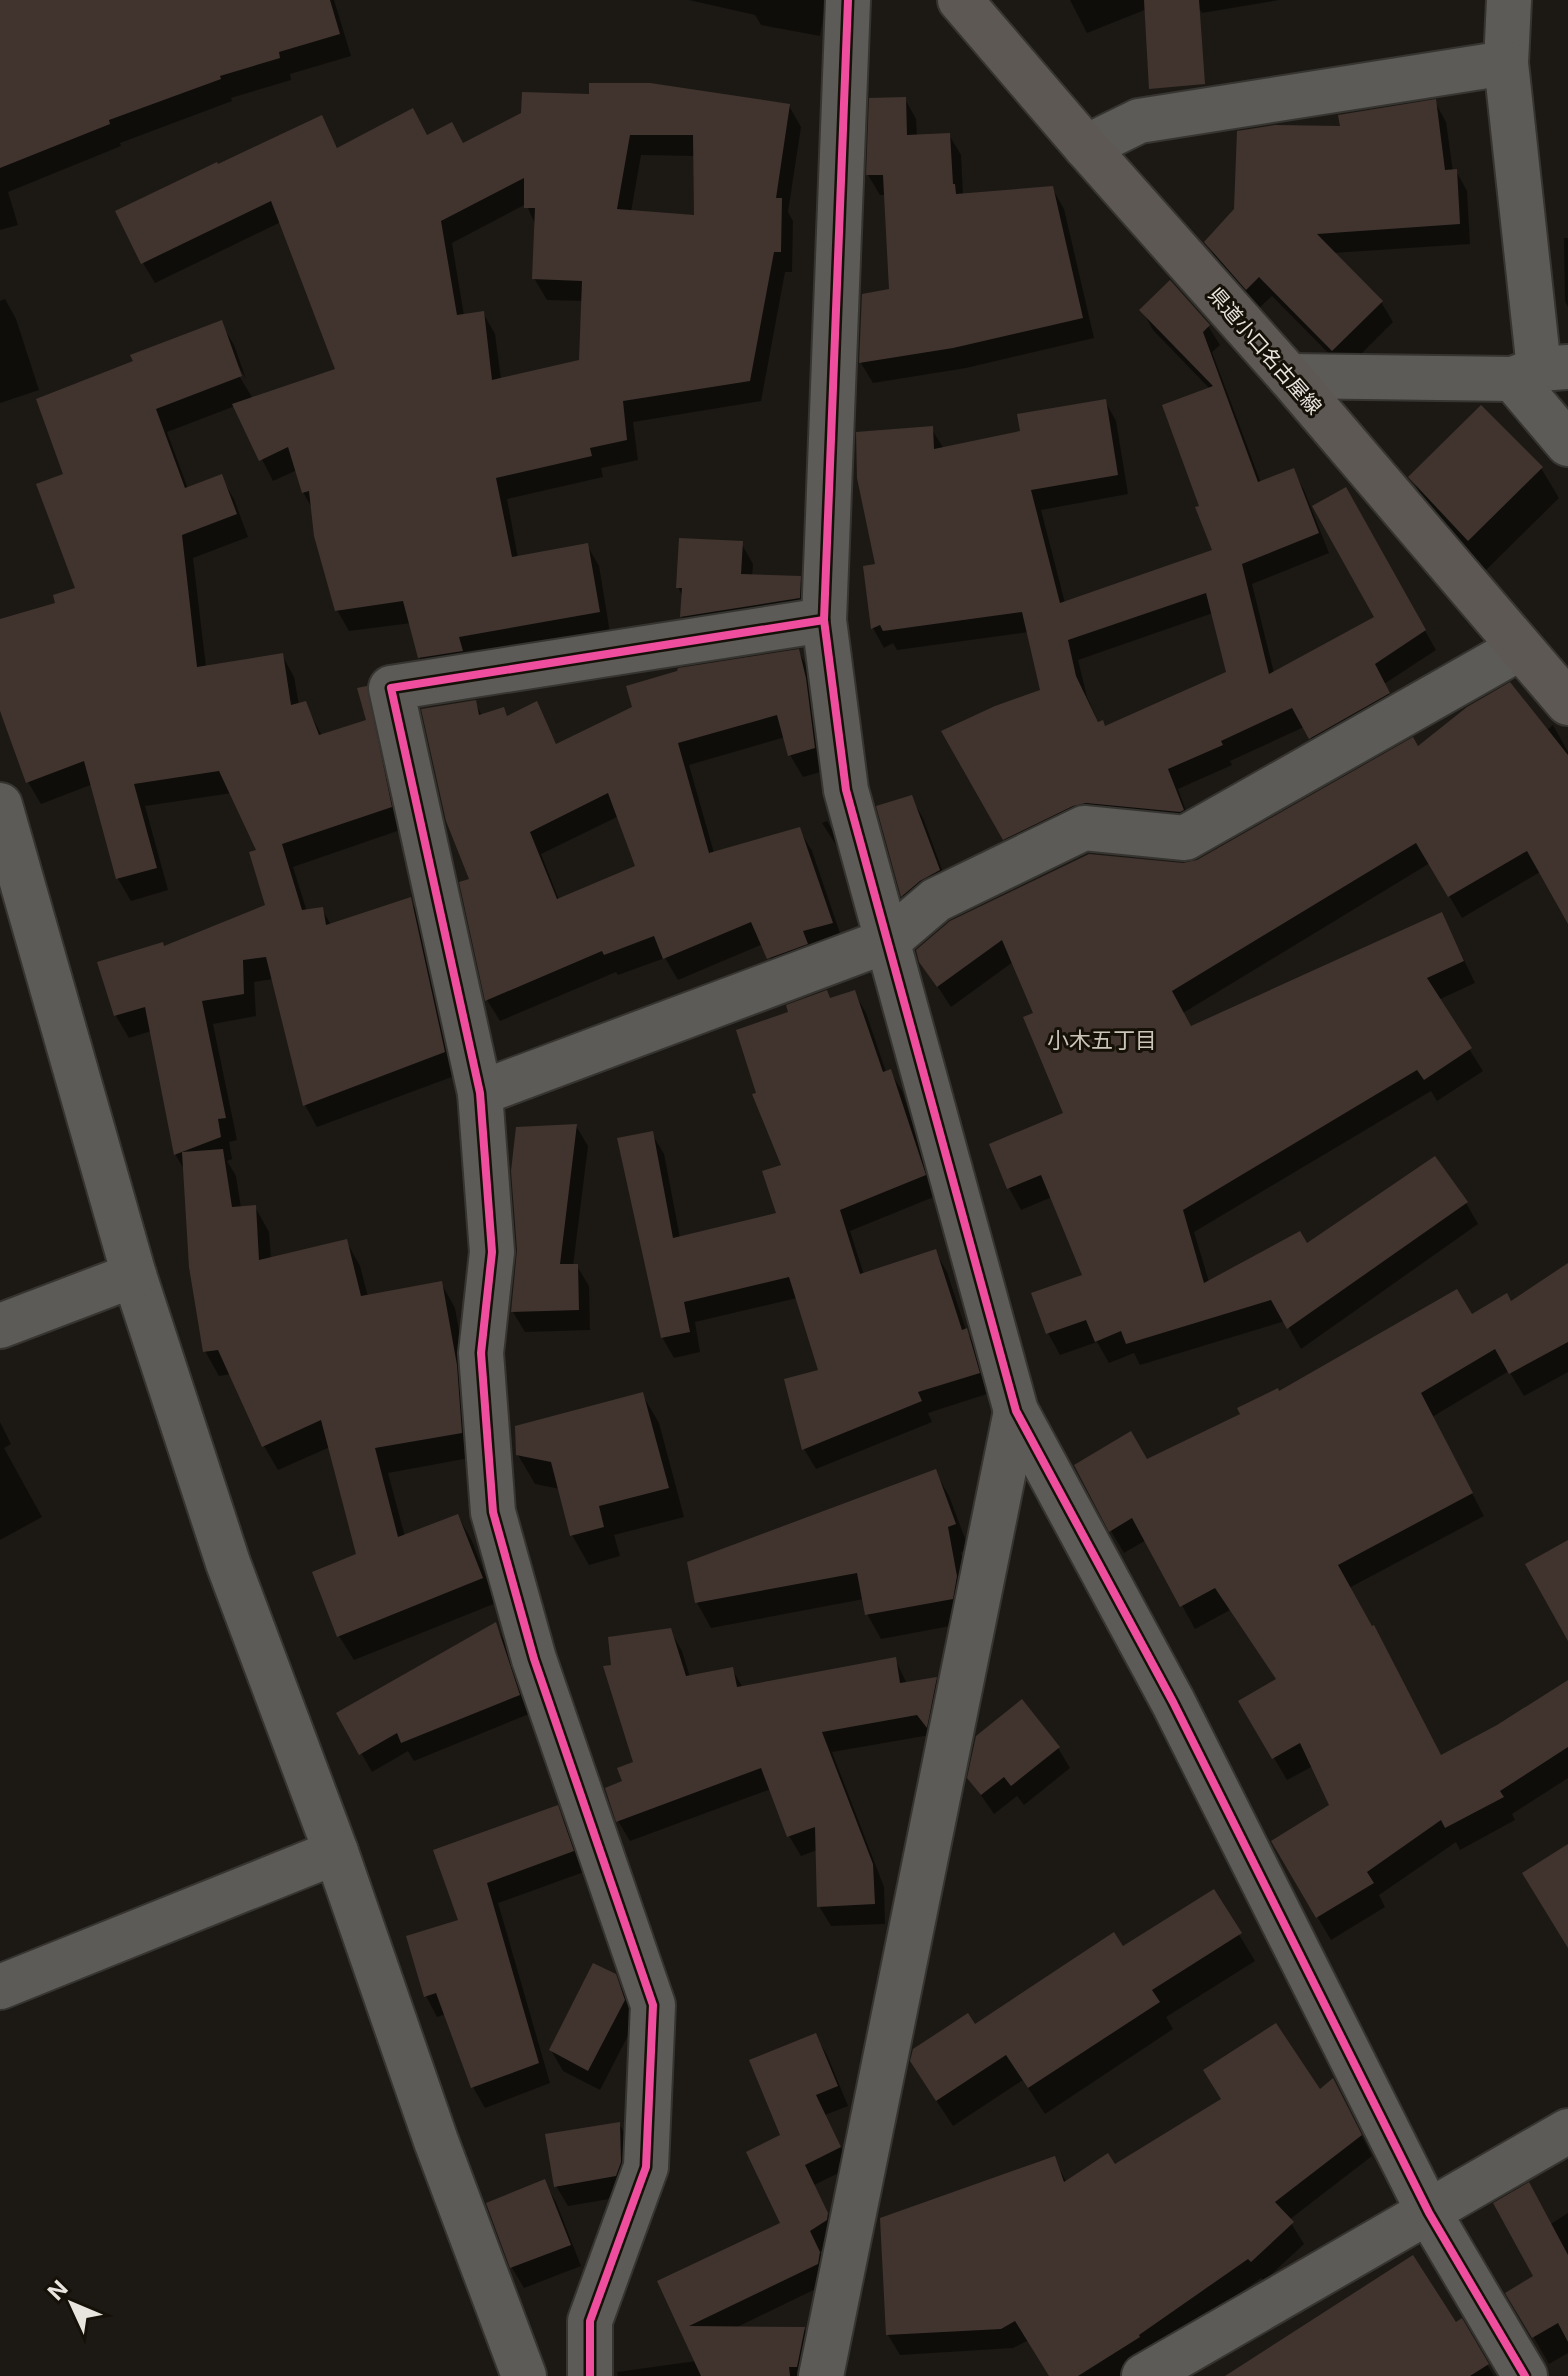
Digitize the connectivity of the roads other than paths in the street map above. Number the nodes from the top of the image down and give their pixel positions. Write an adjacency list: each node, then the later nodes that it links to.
1 (848, 0): 9 (street)
2 (960, 0): 5 (main road, 県道小口名古屋線)
3 (1509, 0): 4 (street)
4 (1506, 63): 5 (street); 6 (street)
5 (1086, 147): 7 (main road, 県道小口名古屋線)
6 (1540, 372): 7 (street); 8 (street)
7 (1289, 376): 10 (main road, 県道小口名古屋線)
8 (1568, 444)
9 (824, 620): 14 (street); 15 (street)
10 (1520, 648): 11 (main road, 県道小口名古屋線); 14 (street)
11 (1568, 703)
12 (0, 805): 13 (street)
13 (12, 890): 16 (street)
14 (889, 940): 15 (street); 18 (street)
15 (480, 1093): 24 (street)
16 (134, 1275): 17 (street); 19 (street)
17 (0, 1326)
18 (1016, 1411): 22 (street); 25 (street)
19 (336, 1852): 20 (street); 23 (street)
20 (0, 1987)
21 (1568, 2131): 22 (street)
22 (1429, 2213): 26 (street); 27 (street)
23 (524, 2376)
24 (590, 2376)
25 (821, 2376)
26 (1144, 2376)
27 (1525, 2376)

